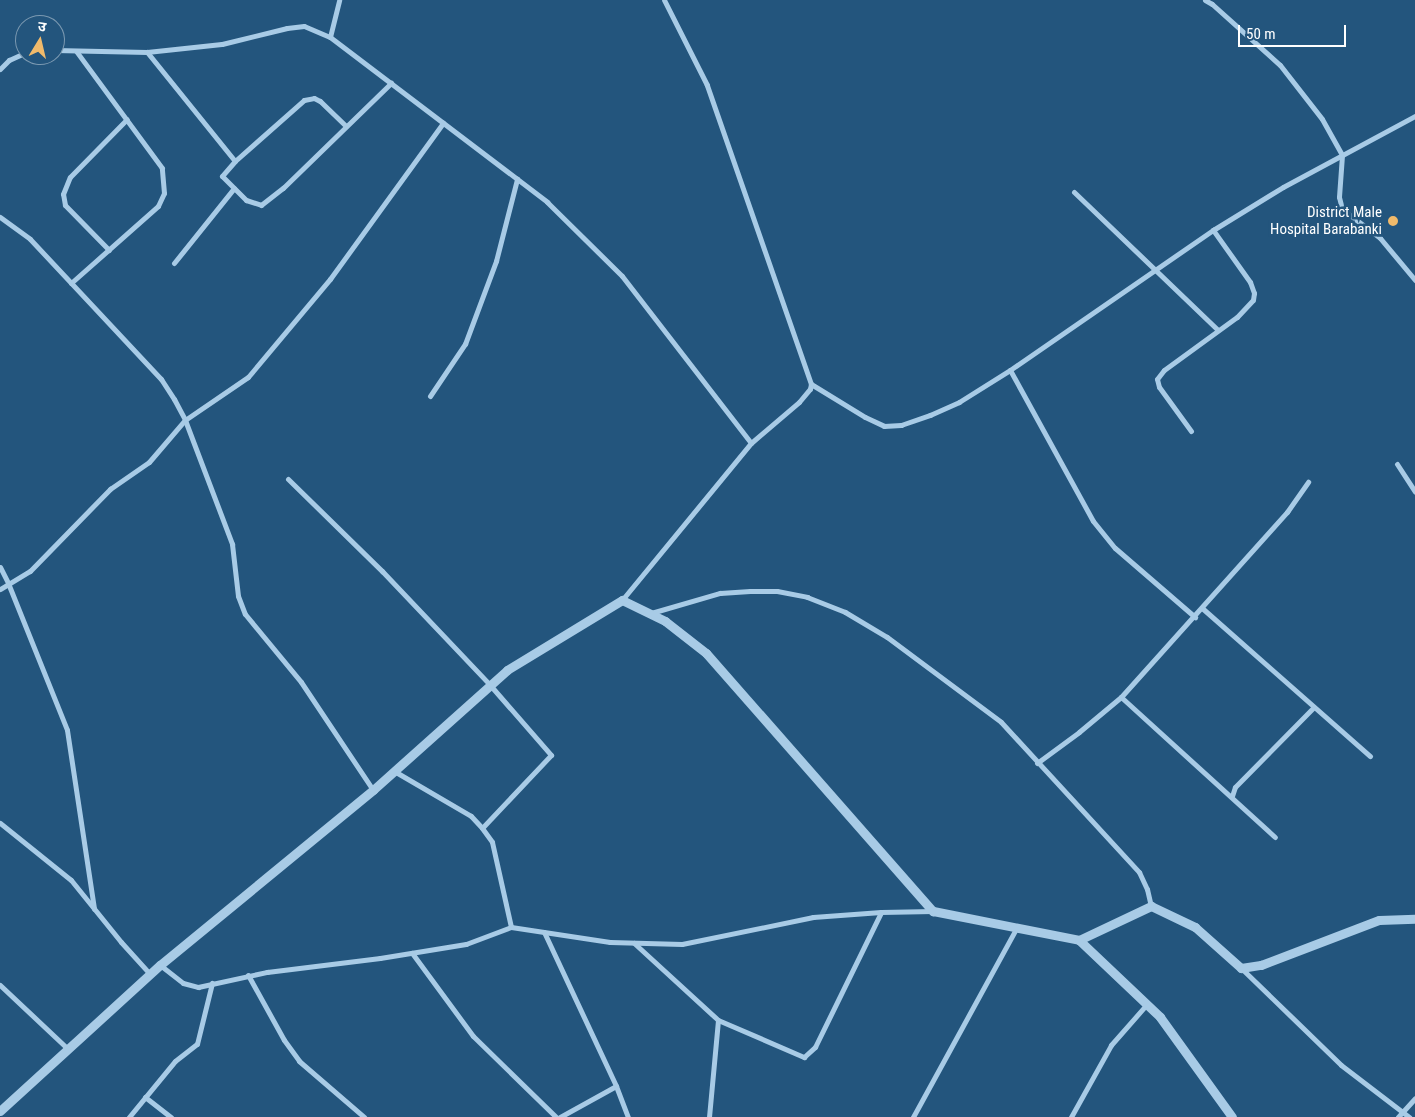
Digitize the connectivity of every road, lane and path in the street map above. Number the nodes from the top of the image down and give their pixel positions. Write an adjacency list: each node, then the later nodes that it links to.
1 (339, 0): 4 (street)
2 (664, 0): 29 (street)
3 (1205, 0): 15 (street)
4 (330, 37): 7 (street); 10 (street)
5 (65, 50): 6 (street)
6 (76, 51): 7 (street); 12 (street)
7 (148, 52): 16 (street)
8 (15, 58): 9 (street)
9 (0, 69)
10 (391, 83): 13 (street); 14 (street)
11 (1415, 116): 15 (street)
12 (127, 120): 22 (street); 22 (street)
13 (443, 122): 17 (street); 31 (street)
14 (346, 126): 16 (street); 18 (street)
15 (1342, 155): 21 (street); 25 (street)
16 (235, 161): 18 (street)
17 (517, 179): 30 (street); 33 (street)
18 (234, 188): 23 (street)
19 (1074, 192): 24 (street)
20 (0, 217): 26 (street)
21 (1213, 230): 24 (street); 27 (street)
22 (109, 250): 26 (street)
23 (174, 264)
24 (1155, 269): 27 (street); 28 (street)
25 (1415, 280)
26 (71, 283): 31 (street)
27 (1218, 330): 32 (street)
28 (1010, 370): 29 (street); 44 (street)
29 (811, 384): 33 (street)
30 (430, 396)
31 (185, 420): 39 (street); 51 (street)
32 (1191, 431)
33 (751, 443): 41 (street)
34 (1397, 464): 37 (street)
35 (288, 479): 45 (street)
36 (1308, 482): 42 (street)
37 (1415, 492)
38 (0, 567): 39 (street)
39 (8, 583): 40 (street); 57 (street)
40 (0, 589)
41 (622, 600): 43 (street); 45 (street)
42 (1202, 608): 44 (street); 47 (street)
43 (650, 614): 49 (street); 58 (street)
44 (1194, 617): 46 (street)
45 (490, 685): 50 (street); 54 (street)
46 (1121, 697): 49 (street); 52 (street)
47 (1314, 707): 48 (street); 52 (street)
48 (1370, 756)
49 (1037, 763): 56 (street)
50 (394, 771): 51 (street); 54 (street)
51 (373, 790): 67 (street)
52 (1232, 796): 55 (street)
53 (0, 823): 57 (street)
54 (482, 828): 62 (street)
55 (1275, 837)
56 (1152, 906): 64 (street); 68 (street)
57 (94, 908): 69 (street)
58 (933, 911): 59 (street); 61 (street)
59 (882, 912): 65 (street); 74 (street)
60 (1415, 920): 68 (street)
61 (1017, 926): 64 (street); 87 (street)
62 (511, 927): 63 (street); 66 (street)
63 (544, 932): 65 (street); 76 (street)
64 (1078, 940): 73 (street)
65 (634, 943): 74 (street)
66 (412, 953): 70 (street); 84 (street)
67 (160, 965): 69 (street); 71 (street)
68 (1241, 968): 80 (street)
69 (150, 974): 75 (street)
70 (248, 975): 71 (street); 83 (street)
71 (212, 983): 77 (street)
72 (0, 985): 75 (street)
73 (1146, 1004): 88 (street); 89 (street)
74 (718, 1020): 86 (street)
75 (68, 1049): 79 (street)
76 (616, 1086): 84 (street); 85 (street)
77 (145, 1097): 81 (street); 82 (street)
78 (1415, 1098): 80 (street)
79 (0, 1111)
80 (1402, 1112): 90 (street); 91 (street)
81 (129, 1117)
82 (171, 1117)
83 (364, 1117)
84 (558, 1117)
85 (628, 1117)
86 (709, 1117)
87 (913, 1117)
88 (1071, 1117)
89 (1232, 1117)
90 (1398, 1117)
91 (1409, 1117)

